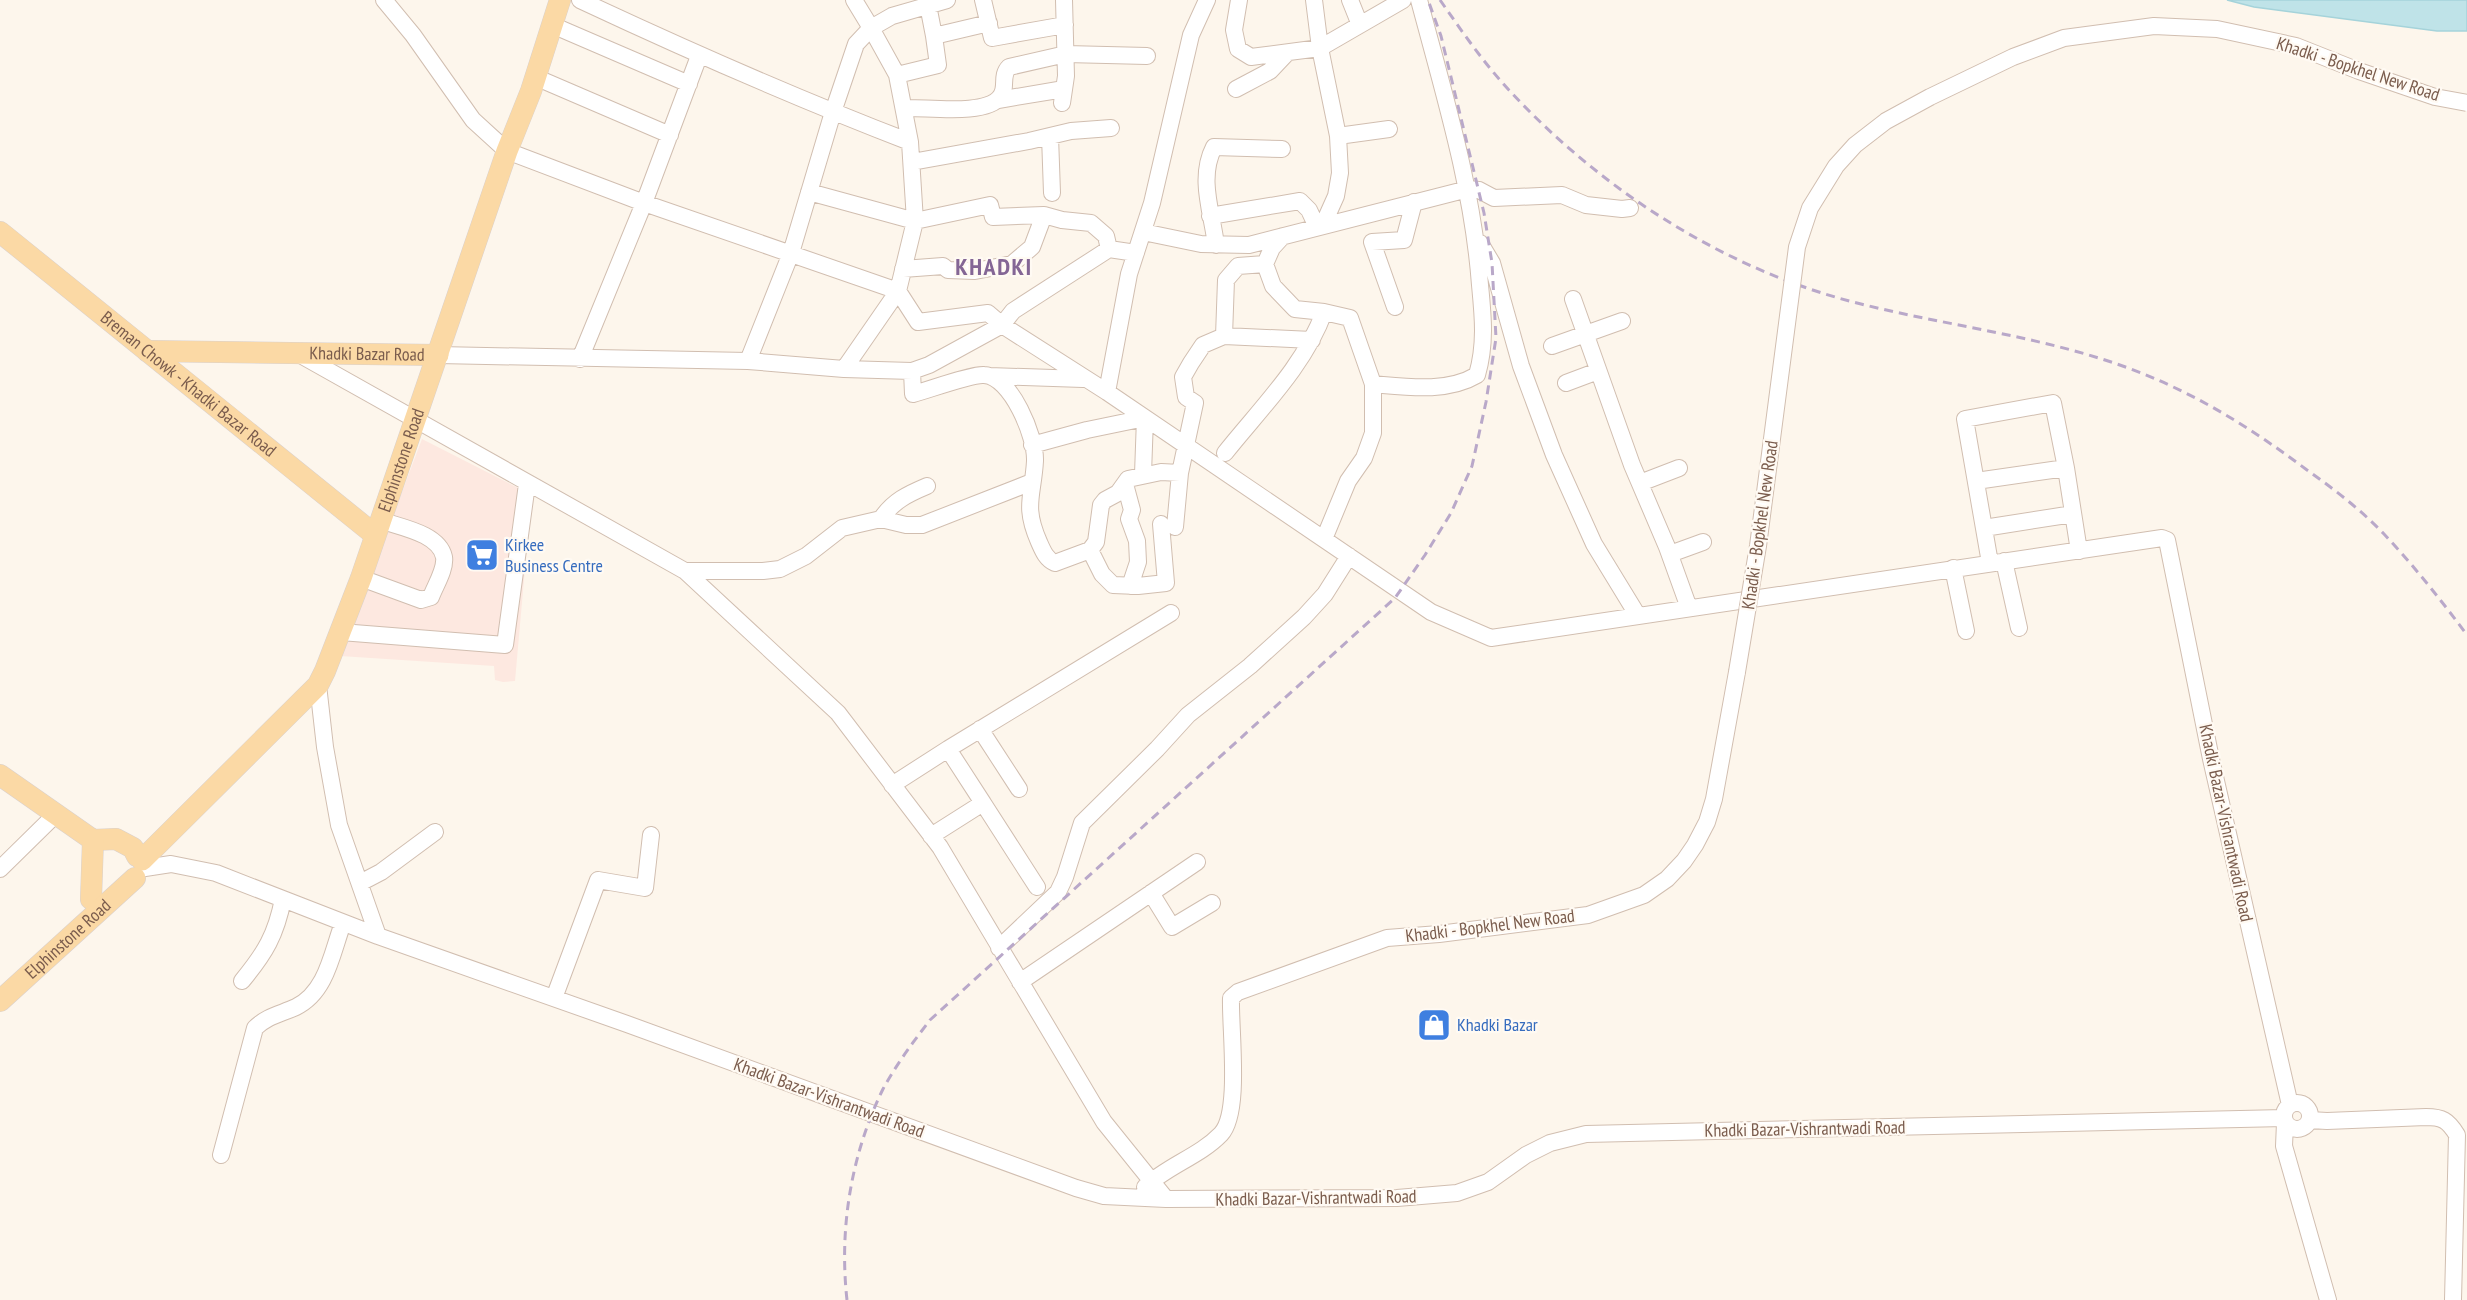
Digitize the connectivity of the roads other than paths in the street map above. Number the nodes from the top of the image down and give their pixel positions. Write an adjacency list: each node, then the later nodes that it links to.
1 (384, 0): 41 (street)
2 (560, 0): 18 (main road, Elphinstone Road)
3 (580, 0): 24 (street)
4 (854, 0): 19 (street)
5 (946, 0): 14 (street)
6 (983, 0): 15 (street)
7 (1064, 0): 16 (street)
8 (1207, 0): 54 (street)
9 (1239, 0): 22 (street)
10 (1314, 0): 21 (street)
11 (1350, 0): 17 (street)
12 (1403, 0): 17 (street)
13 (1419, 0): 43 (street)
14 (928, 5): 19 (street); 20 (street)
15 (988, 23): 16 (street); 20 (street)
16 (1065, 25): 23 (street)
17 (1360, 25): 21 (street)
18 (552, 26): 27 (main road, Elphinstone Road); 28 (street)
19 (871, 28): 26 (street); 33 (street)
20 (934, 36): 26 (street)
21 (1320, 48): 22 (street); 38 (street)
22 (1287, 53): 29 (street)
23 (1066, 54): 25 (street); 30 (street); 30 (street)
24 (699, 56): 28 (street); 33 (street)
25 (1147, 57)
26 (897, 75): 32 (street)
27 (536, 77): 36 (street); 41 (main road, Elphinstone Road)
28 (689, 84): 36 (street)
29 (1236, 89)
30 (999, 100): 32 (street)
31 (2467, 103): 153 (street, Khadki - Bopkhel New Road, bridge)
32 (903, 108): 39 (street)
33 (833, 112): 39 (street); 44 (street)
34 (1111, 128): 37 (street)
35 (1389, 129): 38 (street)
36 (670, 135): 47 (street)
37 (1050, 136): 42 (street); 45 (street)
38 (1338, 136): 52 (street)
39 (910, 141): 42 (street)
40 (1282, 149): 50 (street)
41 (507, 151): 47 (street); 75 (main road, Elphinstone Road)
42 (912, 162): 51 (street)
43 (1468, 189): 46 (street); 48 (street); 55 (street)
44 (809, 192): 51 (street); 59 (street)
45 (1052, 193)
46 (1414, 202): 52 (street); 65 (street)
47 (644, 203): 59 (street); 76 (street)
48 (1630, 208)
49 (1044, 215): 51 (street); 58 (street); 62 (street)
50 (1210, 216): 52 (street); 57 (street)
51 (915, 221): 62 (street)
52 (1320, 226): 56 (street)
53 (0, 232): 73 (main road, Breman Chowk - Khadki Bazar Road)
54 (1143, 232): 57 (street); 60 (street)
55 (1475, 233): 84 (street); 118 (street)
56 (1283, 236): 57 (street); 61 (street)
57 (1216, 245)
58 (1109, 249): 60 (street); 68 (street)
59 (791, 253): 63 (street); 77 (street)
60 (1136, 253): 85 (street)
61 (1265, 264): 66 (street); 70 (street)
62 (903, 269): 63 (street)
63 (898, 291): 68 (street); 78 (street)
64 (1573, 299): 69 (street)
65 (1395, 308)
66 (1324, 312): 71 (street); 84 (street)
67 (1622, 321): 69 (street)
68 (1002, 325): 79 (street); 82 (street)
69 (1585, 334): 72 (street); 80 (street)
70 (1224, 336): 71 (street); 89 (street)
71 (1312, 340): 90 (street)
72 (1552, 346)
73 (147, 351): 74 (main road, Khadki Bazar Road); 103 (main road, Breman Chowk - Khadki Bazar Road)
74 (297, 353): 75 (main road, Khadki Bazar Road); 87 (street, Khadki Bazar Road)
75 (438, 355): 76 (street); 87 (main road, Elphinstone Road)
76 (580, 359): 77 (street)
77 (748, 361): 78 (street)
78 (844, 369): 79 (street)
79 (912, 371): 81 (street)
80 (1598, 371): 83 (street); 97 (street)
81 (988, 376): 82 (street); 88 (street)
82 (1087, 379): 85 (street)
83 (1566, 383)
84 (1374, 384): 105 (street)
85 (1107, 392): 86 (street)
86 (1145, 418): 88 (street); 89 (street); 94 (street)
87 (415, 421): 98 (street, Khadki Bazar Road); 103 (main road, Elphinstone Road)
88 (1032, 445): 95 (street)
89 (1186, 446): 93 (street); 105 (street)
90 (1225, 453)
91 (1679, 468): 97 (street)
92 (2066, 468): 96 (street); 96 (street); 101 (street)
93 (1179, 473): 94 (street); 115 (street)
94 (1143, 474): 99 (street)
95 (1032, 482): 102 (street); 107 (street)
96 (1976, 482): 104 (street)
97 (1640, 483): 109 (street)
98 (528, 484): 113 (street, Khadki Bazar Road); 120 (street)
99 (1125, 484): 107 (street); 115 (street)
100 (927, 486): 102 (street)
101 (2073, 514): 104 (street); 108 (street)
102 (881, 519): 113 (street)
103 (378, 528): 114 (main road, Elphinstone Road); 114 (street)
104 (1984, 528): 111 (street)
105 (1324, 539): 110 (street)
106 (1703, 542): 109 (street)
107 (1090, 550): 115 (street)
108 (2079, 551): 111 (street); 151 (street, Khadki Bazar-Vishrantwadi Road)
109 (1670, 554): 116 (street)
110 (1349, 556): 118 (street); 145 (street)
111 (1997, 562): 112 (street); 119 (street)
112 (1953, 568): 116 (street); 121 (street)
113 (685, 572): 126 (street, Khadki Bazar Road)
114 (361, 578): 120 (main road, Elphinstone Road)
115 (1130, 586)
116 (1689, 608): 118 (street)
117 (1171, 613): 123 (street)
118 (1638, 616)
119 (2019, 628)
120 (341, 632): 122 (main road, Elphinstone Road)
121 (1966, 632)
122 (318, 685): 135 (main road, Elphinstone Road); 137 (street)
123 (980, 729): 124 (street); 127 (street)
124 (948, 749): 126 (street); 128 (street)
125 (0, 775): 129 (main road)
126 (892, 785): 132 (street, Khadki Bazar Road)
127 (1019, 789)
128 (983, 803): 132 (street); 138 (street)
129 (55, 815): 133 (main road); 136 (street)
130 (435, 832): 137 (street)
131 (651, 836): 149 (street)
132 (931, 836): 145 (street, Khadki Bazar Road)
133 (98, 840): 135 (main road); 140 (main road)
134 (1197, 861): 139 (street)
135 (135, 865): 140 (main road); 141 (street, Khadki Bazar-Vishrantwadi Road); 150 (main road, Elphinstone Road)
136 (0, 869)
137 (360, 883): 144 (street)
138 (1037, 887)
139 (1151, 893): 142 (street); 147 (street)
140 (91, 899): 148 (main road)
141 (283, 899): 143 (street, Khadki Bazar-Vishrantwadi Road); 146 (street)
142 (1212, 903)
143 (343, 923): 144 (street, Khadki Bazar-Vishrantwadi Road); 152 (street)
144 (378, 936): 149 (street, Khadki Bazar-Vishrantwadi Road)
145 (999, 948): 147 (street, Khadki Bazar Road)
146 (242, 981)
147 (1020, 982): 153 (street, Khadki Bazar Road)
148 (0, 987)
149 (554, 999): 154 (street, Khadki Bazar-Vishrantwadi Road)
150 (0, 1001)
151 (2287, 1115): 155 (street, Khadki Bazar-Vishrantwadi Road); 156 (street, Khadki Bazar-Vishrantwadi Road); 157 (street)
152 (221, 1155)
153 (1152, 1180): 154 (street, Khadki - Bopkhel New Road); 155 (street, Khadki Bazar Road)
154 (1134, 1198): 155 (street, Khadki Bazar-Vishrantwadi Road)
155 (1166, 1199)
156 (2328, 1300)
157 (2453, 1300)

